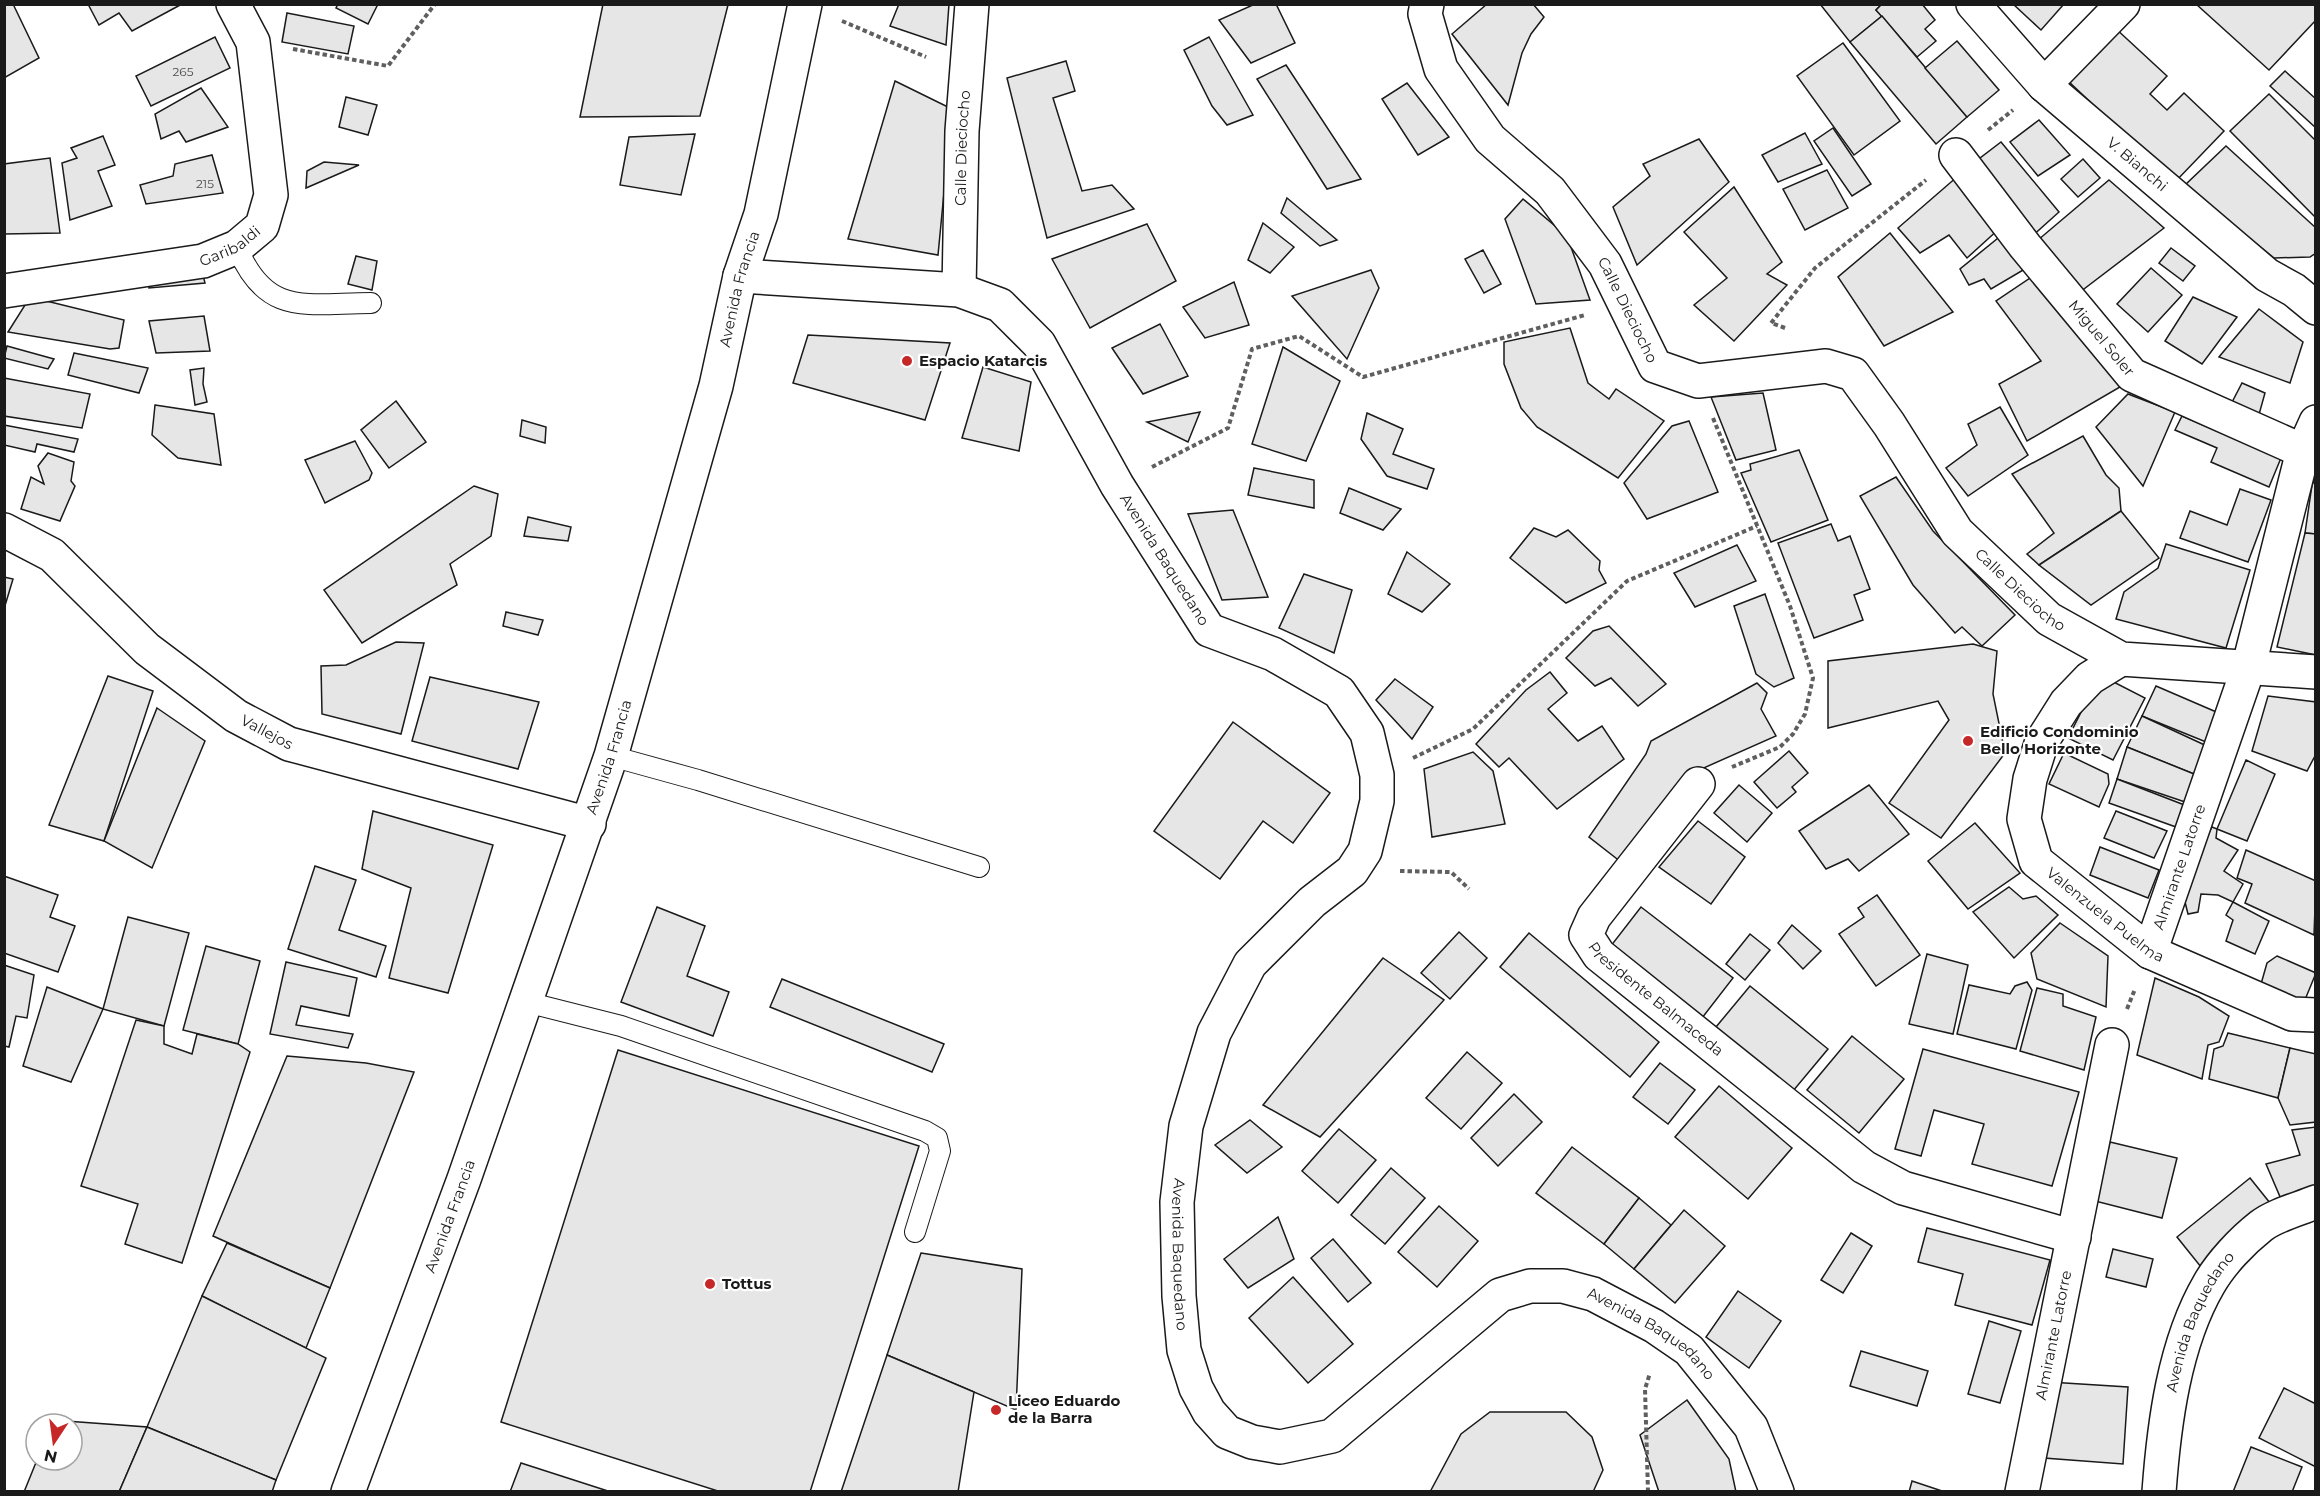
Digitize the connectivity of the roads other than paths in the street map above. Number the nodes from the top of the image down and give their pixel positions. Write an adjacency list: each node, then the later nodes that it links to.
1 (233, 4): 9 (street, Garibaldi)
2 (972, 4): 11 (street, Calle Dieciocho)
3 (1427, 4): 17 (street, Calle Dieciocho)
4 (1973, 4): 7 (street, V. Bianchi)
5 (2123, 4): 7 (street)
6 (805, 5): 10 (street, Avenida Francia)
7 (2044, 85): 14 (street, V. Bianchi)
8 (1956, 155): 15 (street, Miguel Soler)
9 (237, 247): 12 (street, Garibaldi); 13 (lane)
10 (740, 276): 11 (street, Avenida Baquedano); 20 (street, Avenida Francia)
11 (959, 290): 32 (street, Avenida Baquedano)
12 (4, 291)
13 (372, 303)
14 (2316, 308)
15 (2309, 436): 18 (street, Almirante Latorre)
16 (4, 530): 22 (street, Vallejos)
17 (2121, 659): 18 (street); 24 (street, Valenzuela Puelma)
18 (2248, 669): 19 (street); 24 (street, Almirante Latorre)
19 (2316, 672)
20 (611, 756): 22 (street, Avenida Francia); 23 (lane)
21 (1698, 784): 30 (street, Presidente Balmaceda)
22 (589, 824): 25 (street, Avenida Francia)
23 (979, 867)
24 (2150, 952): 26 (street, Valenzuela Puelma)
25 (526, 1002): 29 (lane); 31 (street, Avenida Francia)
26 (2316, 1015)
27 (2112, 1046): 30 (street, Almirante Latorre)
28 (2316, 1202): 34 (street, Avenida Baquedano)
29 (915, 1232)
30 (2074, 1237): 33 (street, Almirante Latorre)
31 (348, 1491)
32 (1777, 1491)
33 (2022, 1491)
34 (2159, 1491)

